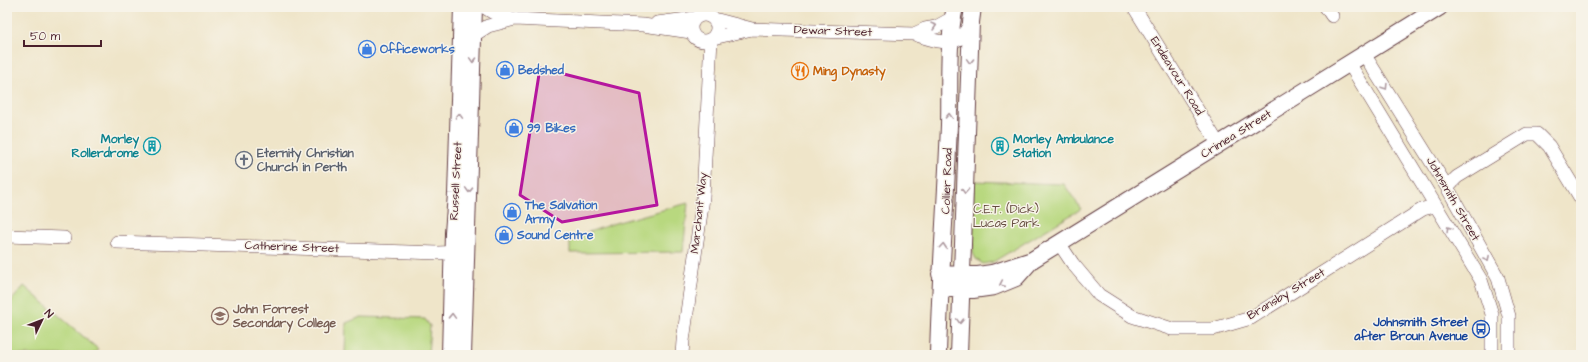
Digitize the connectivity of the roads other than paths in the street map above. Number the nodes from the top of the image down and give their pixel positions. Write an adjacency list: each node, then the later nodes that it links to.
1 (484, 7): 8 (street)
2 (1134, 7): 19 (street, Endeavour Road)
3 (1440, 7): 16 (main road, Crimea Street)
4 (954, 12): 12 (street, Dewar Street, one-way to 4); 15 (main road, Collier Road)
5 (972, 14): 15 (street); 29 (main road, Collier Road, one-way to 29)
6 (469, 18): 8 (street); 27 (main road, Russell Street)
7 (694, 18): 9 (street); 10 (street); 13 (street)
8 (515, 19): 10 (street)
9 (714, 19): 11 (street, Dewar Street); 14 (street)
10 (643, 25): 13 (street)
11 (752, 29): 12 (street, Dewar Street); 14 (street, Dewar Street)
12 (914, 34): 15 (street, Dewar Street)
13 (694, 36): 14 (street); 18 (street, Marchant Way)
14 (712, 38): 18 (street, Marchant Way)
15 (951, 41): 28 (main road, Collier Road, one-way to 15)
16 (1364, 54): 17 (main road, Crimea Street); 20 (street, Johnsmith Street, one-way to 20)
17 (1349, 63): 19 (main road, Crimea Street); 22 (street, Johnsmith Street)
18 (709, 70): 32 (street, Marchant Way)
19 (1219, 145): 26 (main road, Crimea Street)
20 (1447, 187): 21 (street); 36 (street, Johnsmith Street, one-way to 36)
21 (1581, 199)
22 (1435, 206): 26 (street, Bransby Street); 35 (street, Johnsmith Street, one-way to 22)
23 (7, 236): 24 (street)
24 (64, 238)
25 (117, 242): 27 (street, Catherine Street)
26 (1059, 244): 29 (main road, Crimea Street)
27 (460, 252): 30 (main road, Russell Street, one-way to 27); 31 (main road, Russell Street)
28 (940, 282): 29 (main road, Crimea Street); 33 (main road, Collier Road)
29 (962, 282): 34 (main road, Collier Road, one-way to 34)
30 (450, 355)
31 (463, 355)
32 (682, 355)
33 (938, 355)
34 (959, 355)
35 (1492, 355)
36 (1509, 355)

